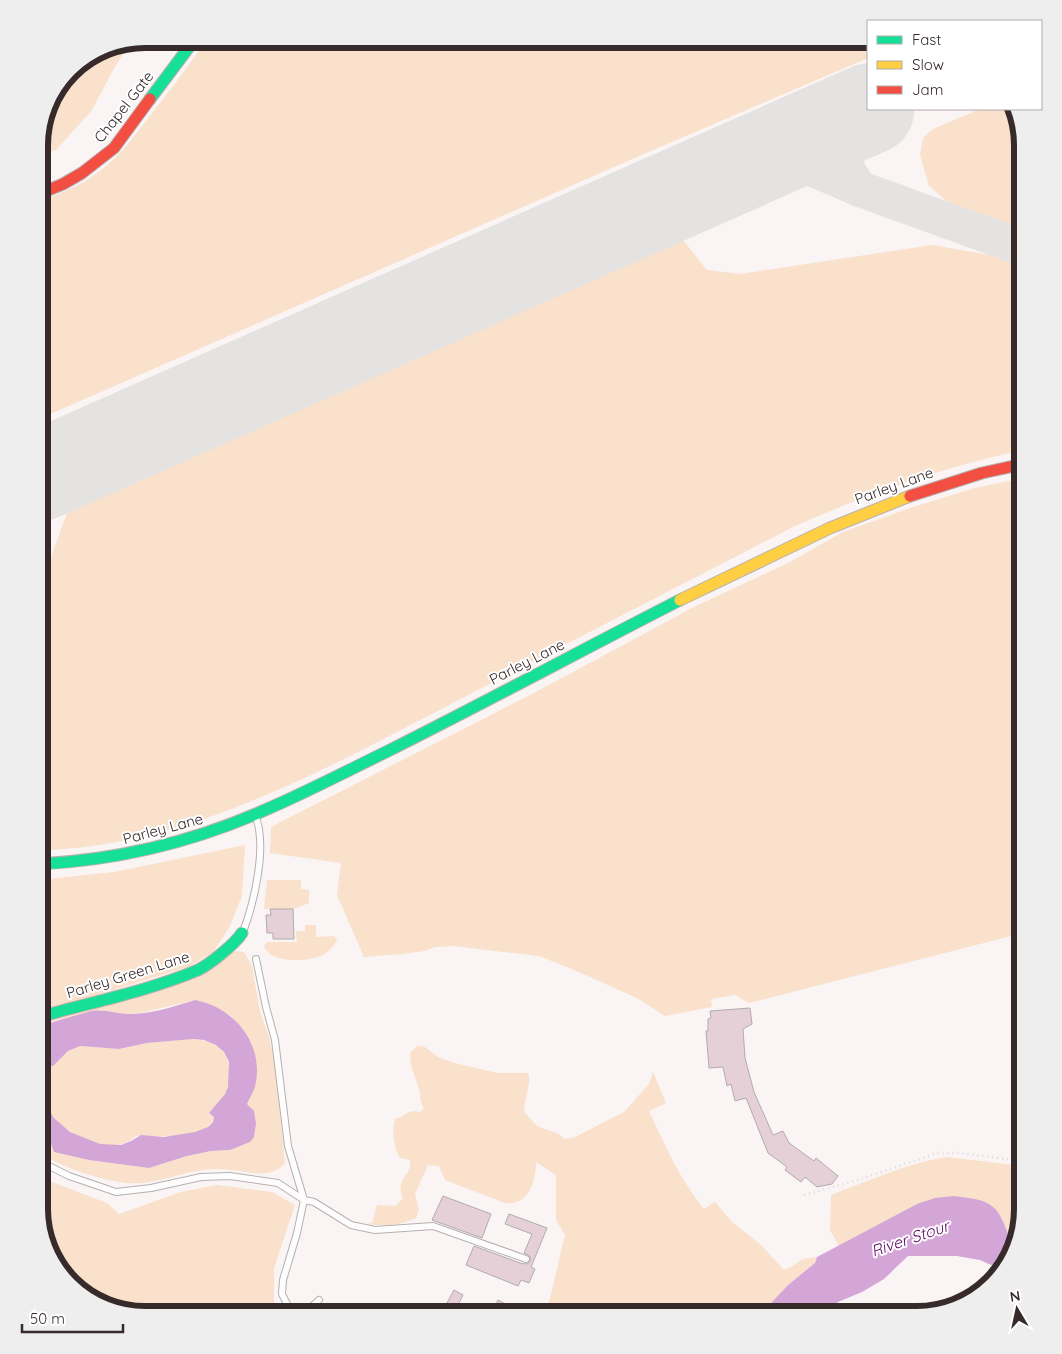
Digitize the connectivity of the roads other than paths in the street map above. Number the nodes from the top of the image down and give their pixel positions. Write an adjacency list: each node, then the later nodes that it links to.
1 (189, 48): 2 (main road, Chapel Gate)
2 (48, 190)
3 (1014, 466): 4 (main road, Parley Lane)
4 (255, 815): 5 (main road, Parley Lane); 6 (lane, Parley Green Lane)
5 (48, 864)
6 (242, 933): 8 (main road, Parley Green Lane)
7 (256, 959): 10 (lane)
8 (48, 1014)
9 (48, 1165): 10 (lane)
10 (304, 1200): 11 (lane); 13 (lane)
11 (526, 1259)
12 (319, 1300): 14 (lane)
13 (288, 1306)
14 (312, 1306)

